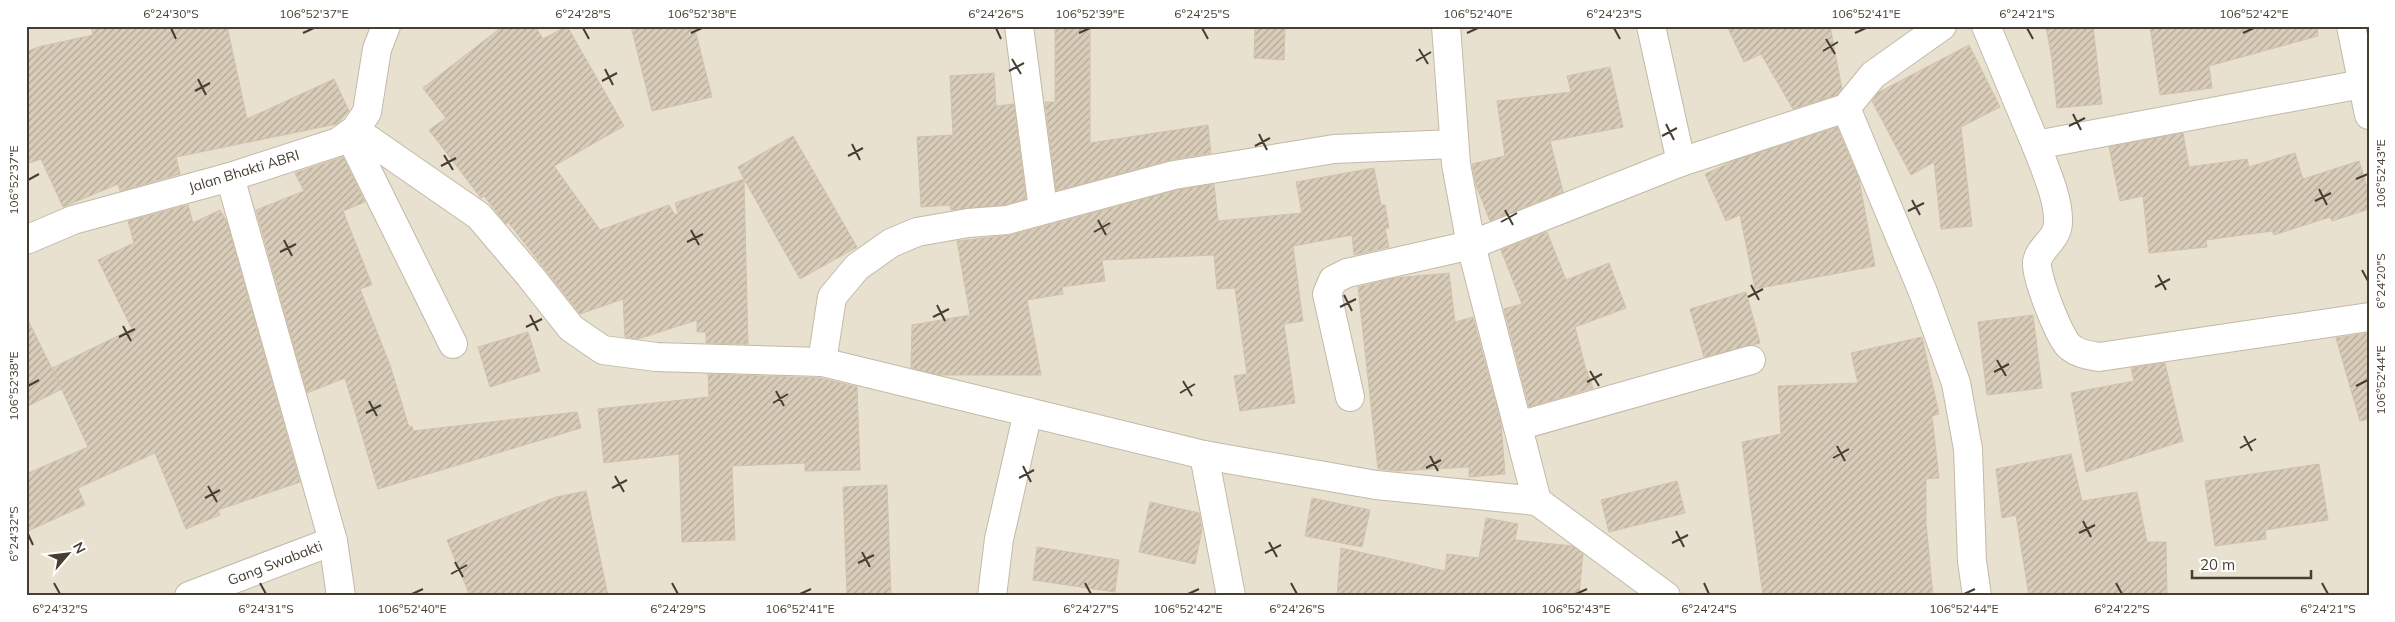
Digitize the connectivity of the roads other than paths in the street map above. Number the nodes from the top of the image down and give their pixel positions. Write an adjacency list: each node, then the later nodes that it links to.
1 (386, 26): 11 (street)
2 (1019, 26): 16 (street)
3 (1446, 26): 12 (street)
4 (1651, 26): 14 (street)
5 (1942, 26): 9 (street)
6 (1986, 26): 13 (street)
7 (2351, 26): 8 (street)
8 (2362, 84): 10 (street); 13 (street)
9 (1846, 108): 14 (street); 34 (street)
10 (2369, 113)
11 (352, 132): 15 (street, Jalan Bhakti ABRI); 20 (street); 22 (street)
12 (1454, 144): 16 (street); 18 (street)
13 (2036, 145): 19 (street)
14 (1682, 162): 18 (street)
15 (230, 177): 17 (street, Jalan Bhakti ABRI); 28 (street)
16 (1043, 209): 22 (street)
17 (26, 240)
18 (1471, 244): 23 (street); 25 (street)
19 (2369, 316)
20 (453, 344)
21 (1751, 360): 25 (street)
22 (822, 362): 24 (street)
23 (1350, 397)
24 (1028, 412): 26 (street); 31 (street)
25 (1518, 426): 27 (street)
26 (1204, 455): 27 (street); 32 (street)
27 (1537, 501): 33 (street)
28 (333, 541): 29 (street, Gang Swabakti); 30 (street)
29 (189, 596)
30 (341, 596)
31 (992, 596)
32 (1231, 596)
33 (1666, 596)
34 (1977, 596)

